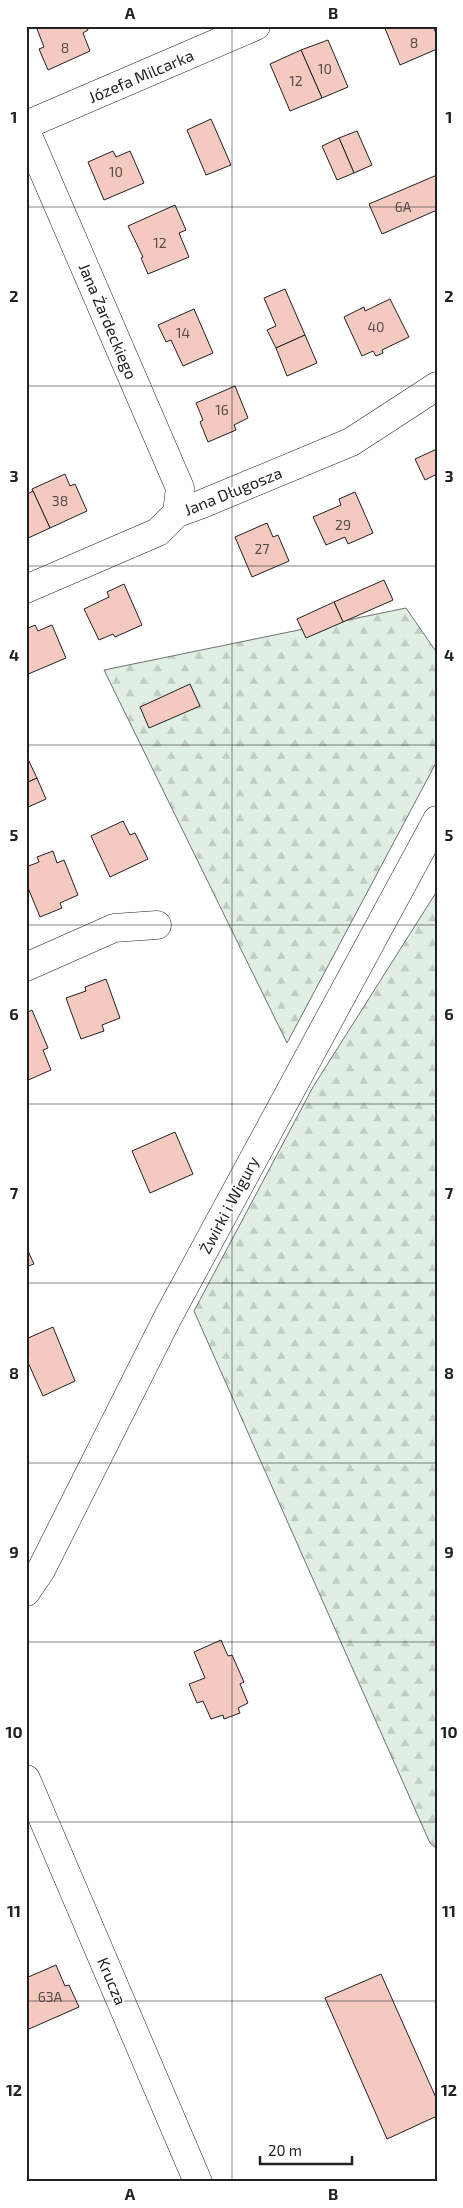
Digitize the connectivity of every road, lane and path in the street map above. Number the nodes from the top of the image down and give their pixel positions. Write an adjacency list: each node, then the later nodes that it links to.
1 (256, 26): 2 (street, Józefa Milcarka)
2 (26, 125)
3 (26, 131): 5 (street, Jana Żardeckiego)
4 (437, 386): 5 (street, Jana Długosza)
5 (177, 513): 6 (street, Jana Długosza)
6 (26, 589)
7 (437, 820): 10 (street, Żwirki i Wigury)
8 (157, 925): 9 (street)
9 (26, 967)
10 (26, 1592)
11 (26, 1779): 12 (street, Krucza)
12 (198, 2182)

